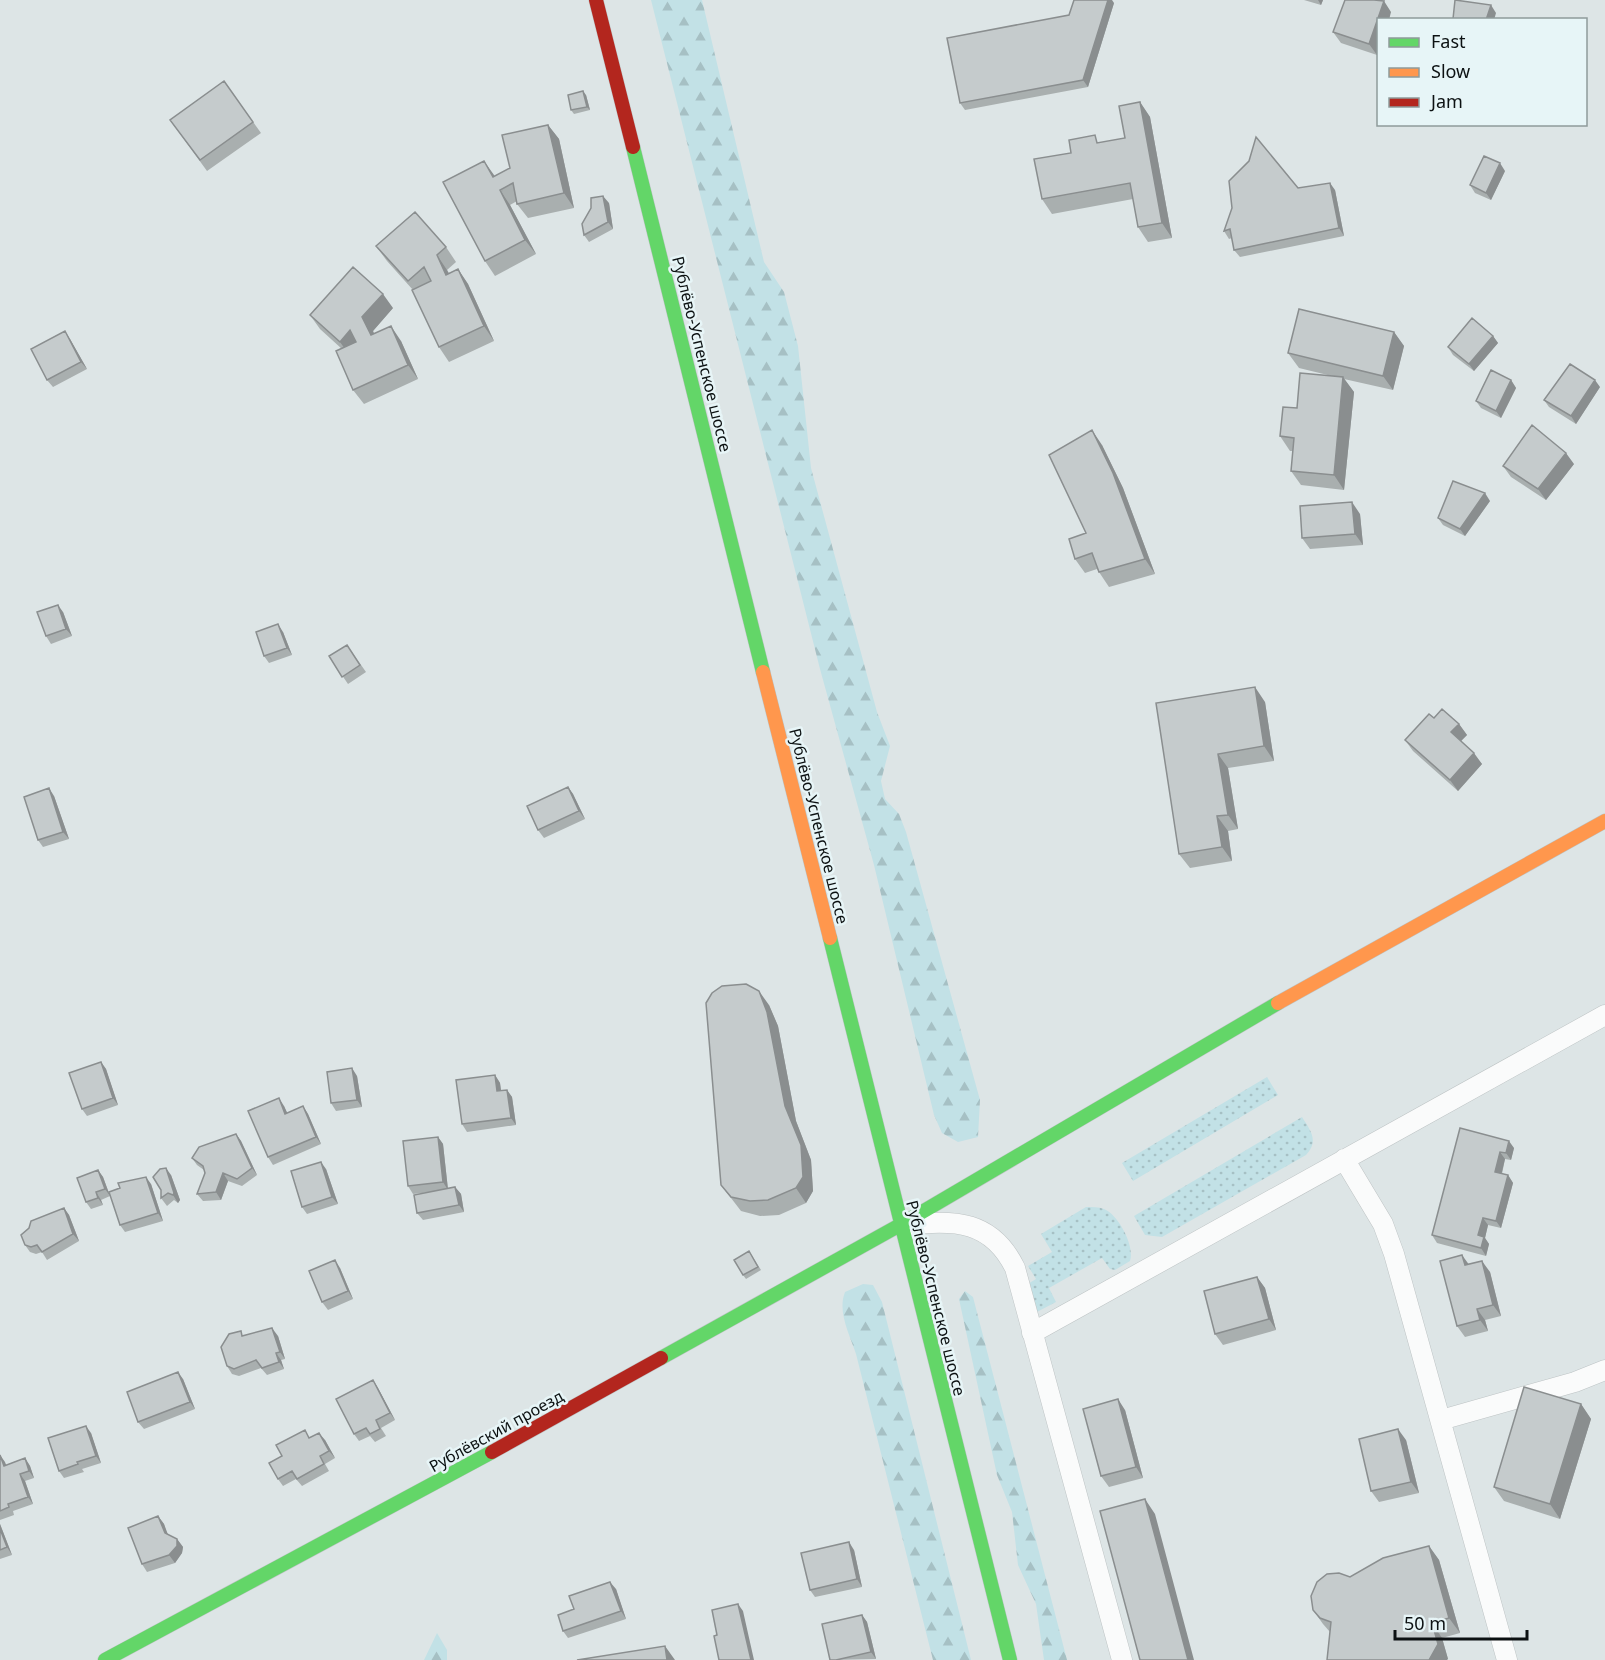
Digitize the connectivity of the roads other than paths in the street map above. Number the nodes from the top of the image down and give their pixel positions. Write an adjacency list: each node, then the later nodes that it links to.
1 (596, 0): 5 (street, Рублёво-Успенское шоссе)
2 (1605, 821): 5 (street, Рублёвский проезд)
3 (1605, 1015): 4 (street)
4 (1344, 1159): 6 (street); 8 (street)
5 (900, 1225): 6 (street); 9 (street, Рублёвский проезд); 10 (street, Рублёво-Успенское шоссе)
6 (1032, 1333): 11 (street)
7 (1605, 1370): 8 (street)
8 (1440, 1420): 12 (street)
9 (105, 1660)
10 (1010, 1660)
11 (1122, 1660)
12 (1506, 1660)

